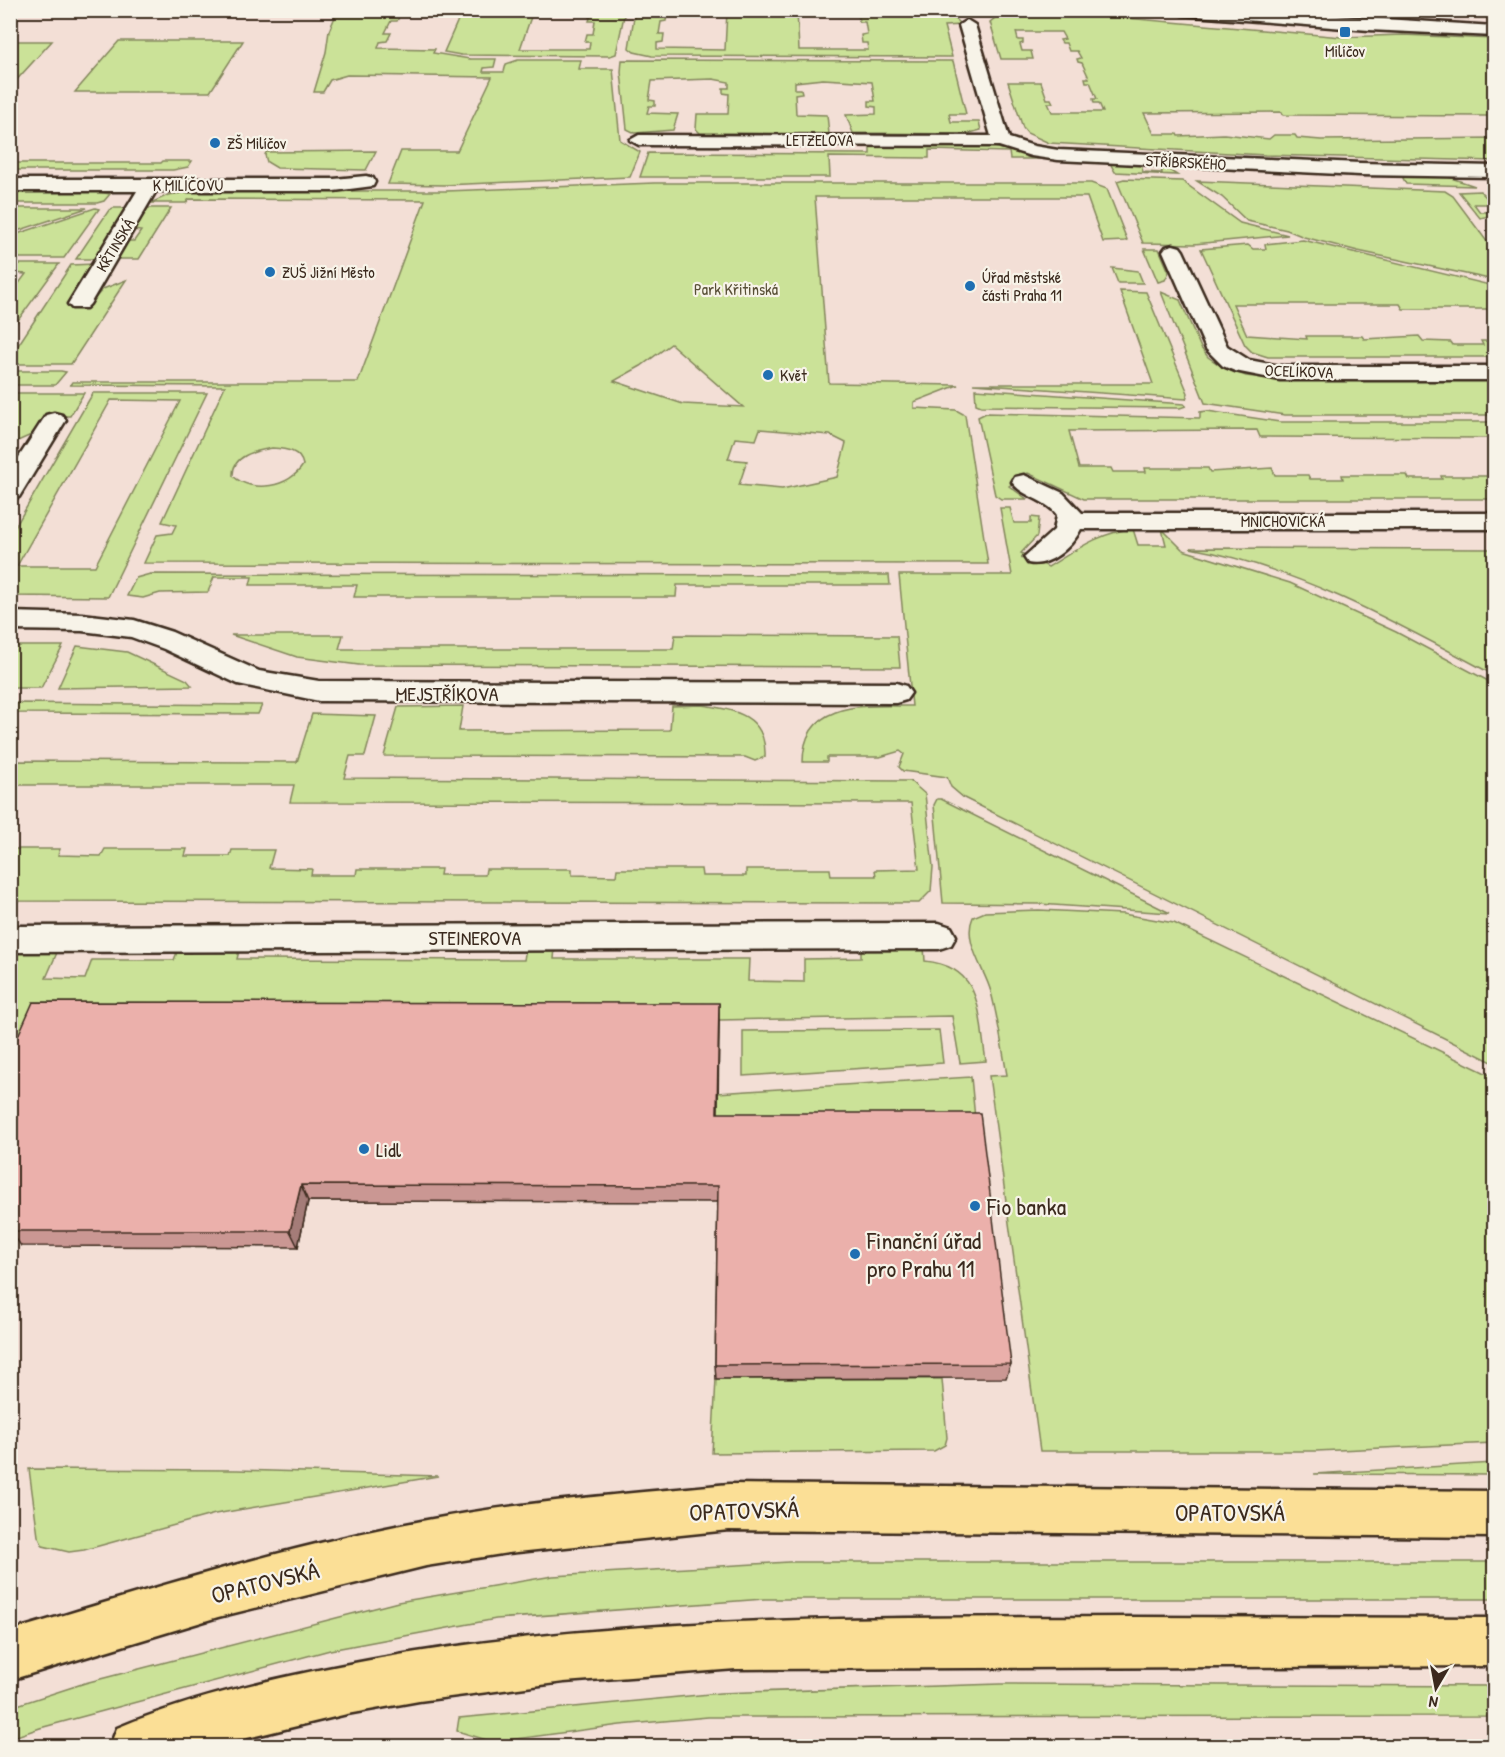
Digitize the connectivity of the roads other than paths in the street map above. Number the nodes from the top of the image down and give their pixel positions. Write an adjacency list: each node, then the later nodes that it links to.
1 (1182, 10): 3 (street)
2 (967, 25): 5 (street)
3 (1494, 31)
4 (639, 140): 5 (street, LETZELOVA)
5 (1001, 141): 6 (street, STŘÍBRSKÉHO)
6 (1491, 176)
7 (366, 182): 9 (street, K MILÍČOVU)
8 (10, 185): 9 (street, K MILÍČOVU)
9 (150, 185): 11 (street, KŘTINSKÁ)
10 (1173, 251): 12 (street, OCELÍKOVA)
11 (79, 304)
12 (1494, 373)
13 (54, 420): 15 (street)
14 (1024, 482): 16 (street)
15 (10, 492)
16 (1071, 521): 17 (street, MNICHOVICKÁ); 18 (street)
17 (1494, 521)
18 (1037, 557)
19 (10, 621): 20 (street, MEJSTŘÍKOVA)
20 (896, 693)
21 (939, 936): 22 (street, STEINEROVA)
22 (10, 939)
23 (1494, 1514): 25 (main road, OPATOVSKÁ)
24 (1494, 1642): 26 (main road)
25 (10, 1656)
26 (135, 1746)

